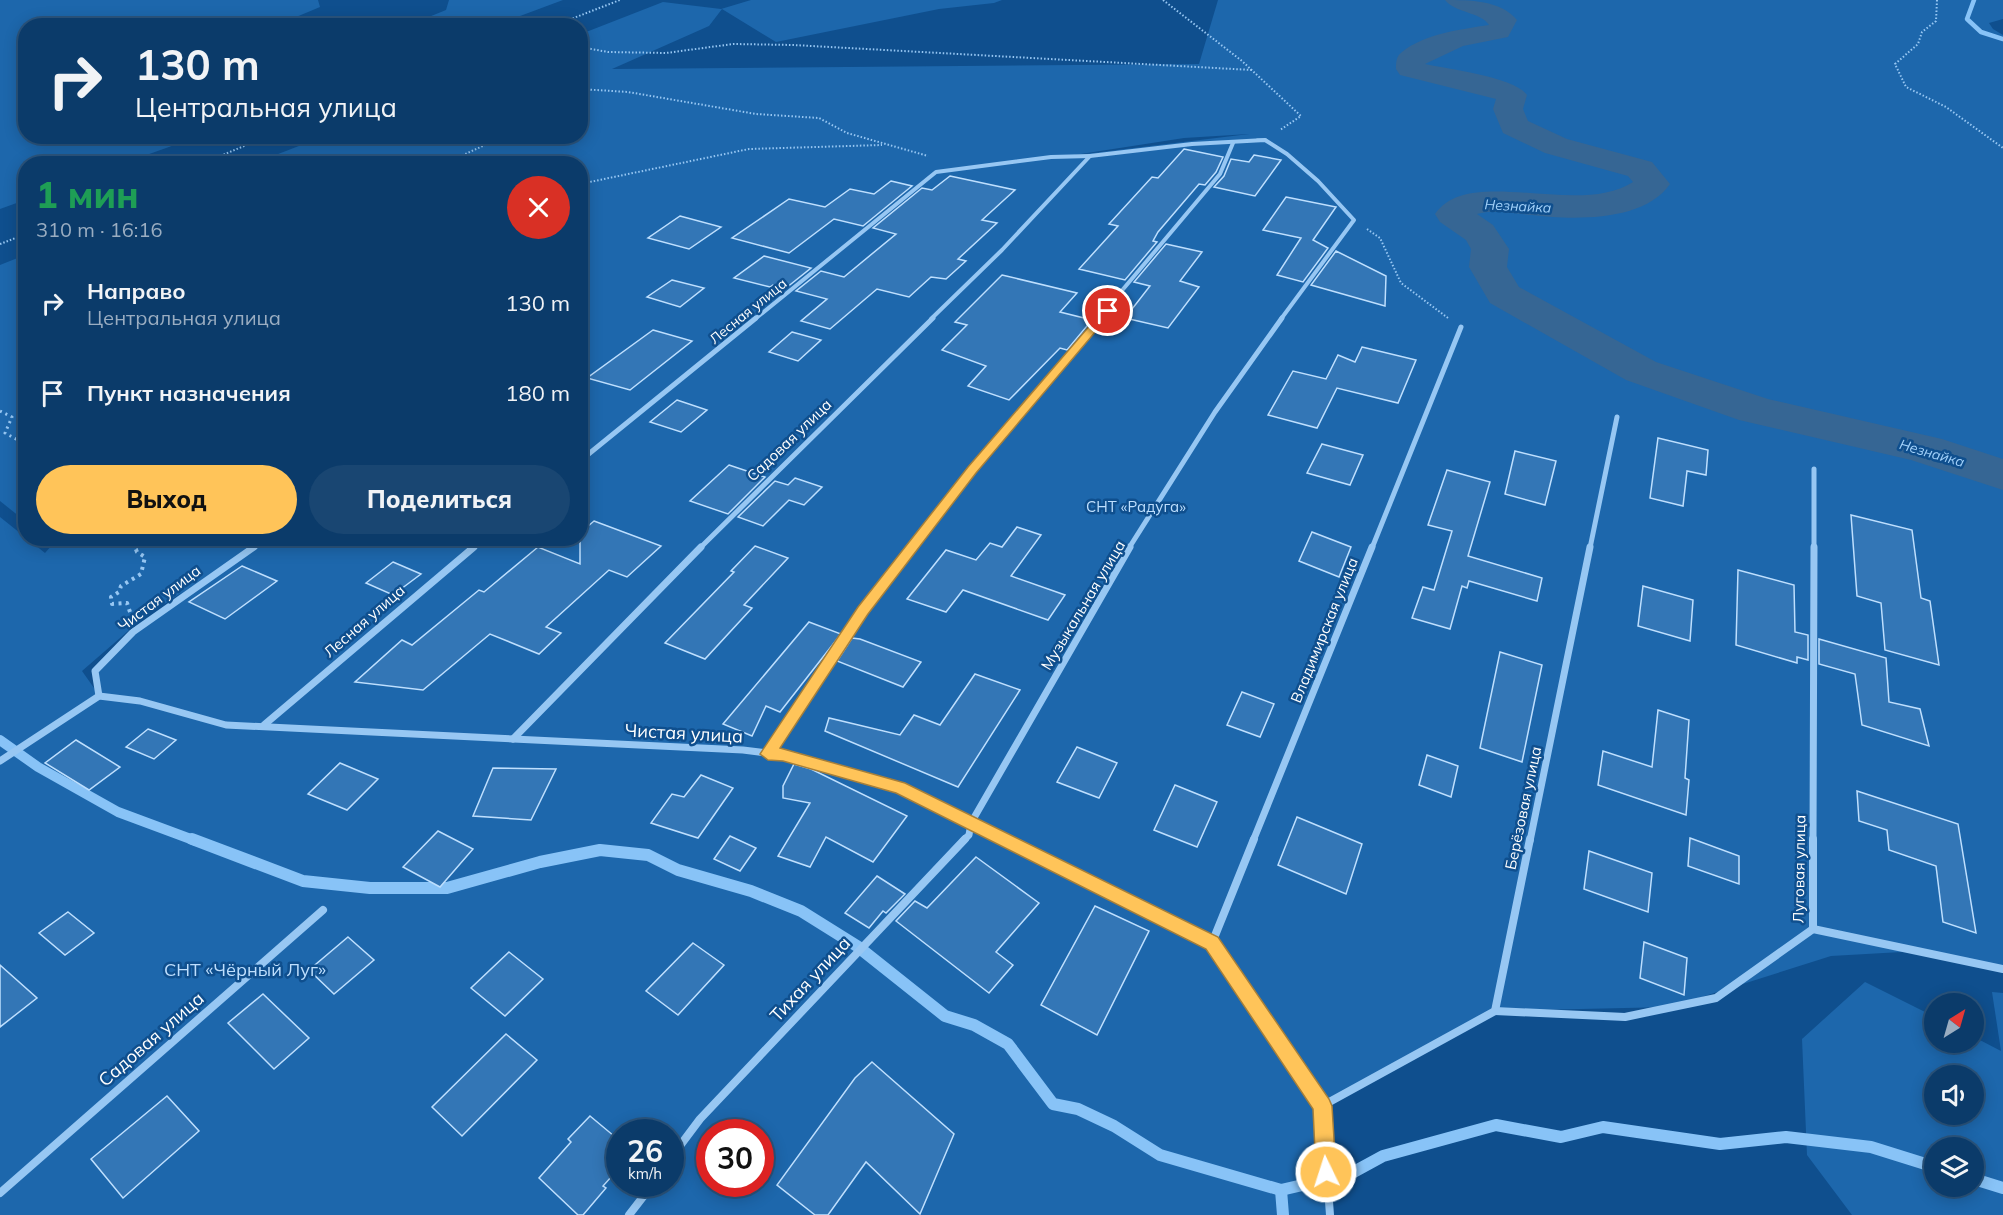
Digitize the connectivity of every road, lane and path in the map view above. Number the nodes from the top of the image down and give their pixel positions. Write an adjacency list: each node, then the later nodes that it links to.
1 (620, 0): 4 (path)
2 (1163, 0): 6 (path)
3 (1937, 0): 13 (path)
4 (574, 18)
5 (588, 48): 6 (path)
6 (1252, 70): 8 (path)
7 (588, 90): 12 (path)
8 (1265, 140): 9 (street); 19 (street)
9 (1233, 143): 16 (street); 35 (street)
10 (249, 144): 14 (path)
11 (487, 144): 15 (path)
12 (886, 145): 17 (path); 18 (path)
13 (2003, 148)
14 (220, 156)
15 (461, 156)
16 (1090, 156): 26 (street, Лесная улица); 34 (street, Садовая улица)
17 (929, 157)
18 (588, 182)
19 (1353, 220): 22 (path); 37 (street, Музыкальная улица)
20 (18, 237): 21 (path)
21 (0, 244)
22 (1461, 327): 40 (street, Владимирская улица)
23 (0, 411): 25 (path)
24 (1617, 417): 42 (street, Берёзовая улица)
25 (18, 439)
26 (588, 455)
27 (1814, 469): 39 (street, Луговая улица)
28 (135, 546): 31 (path)
29 (255, 546): 31 (street, Чистая улица)
30 (475, 546): 33 (street, Лесная улица)
31 (133, 632): 32 (street, Чистая улица)
32 (99, 696): 33 (street, Чистая улица); 36 (street)
33 (264, 725): 34 (street, Чистая улица)
34 (513, 739): 35 (street, Чистая улица)
35 (768, 754): 37 (street, Чистая улица)
36 (0, 761)
37 (971, 823): 40 (street, Чистая улица); 44 (street, Тихая улица)
38 (323, 910): 45 (street, Садовая улица)
39 (1813, 929): 41 (street); 42 (street, Луговая улица)
40 (1212, 943): 43 (street, Чистая улица)
41 (2003, 969)
42 (1495, 1011): 43 (street)
43 (1322, 1106): 48 (street, Чистая улица)
44 (684, 1140)
45 (0, 1193)
46 (643, 1197): 47 (street)
47 (629, 1215)
48 (1330, 1215)

